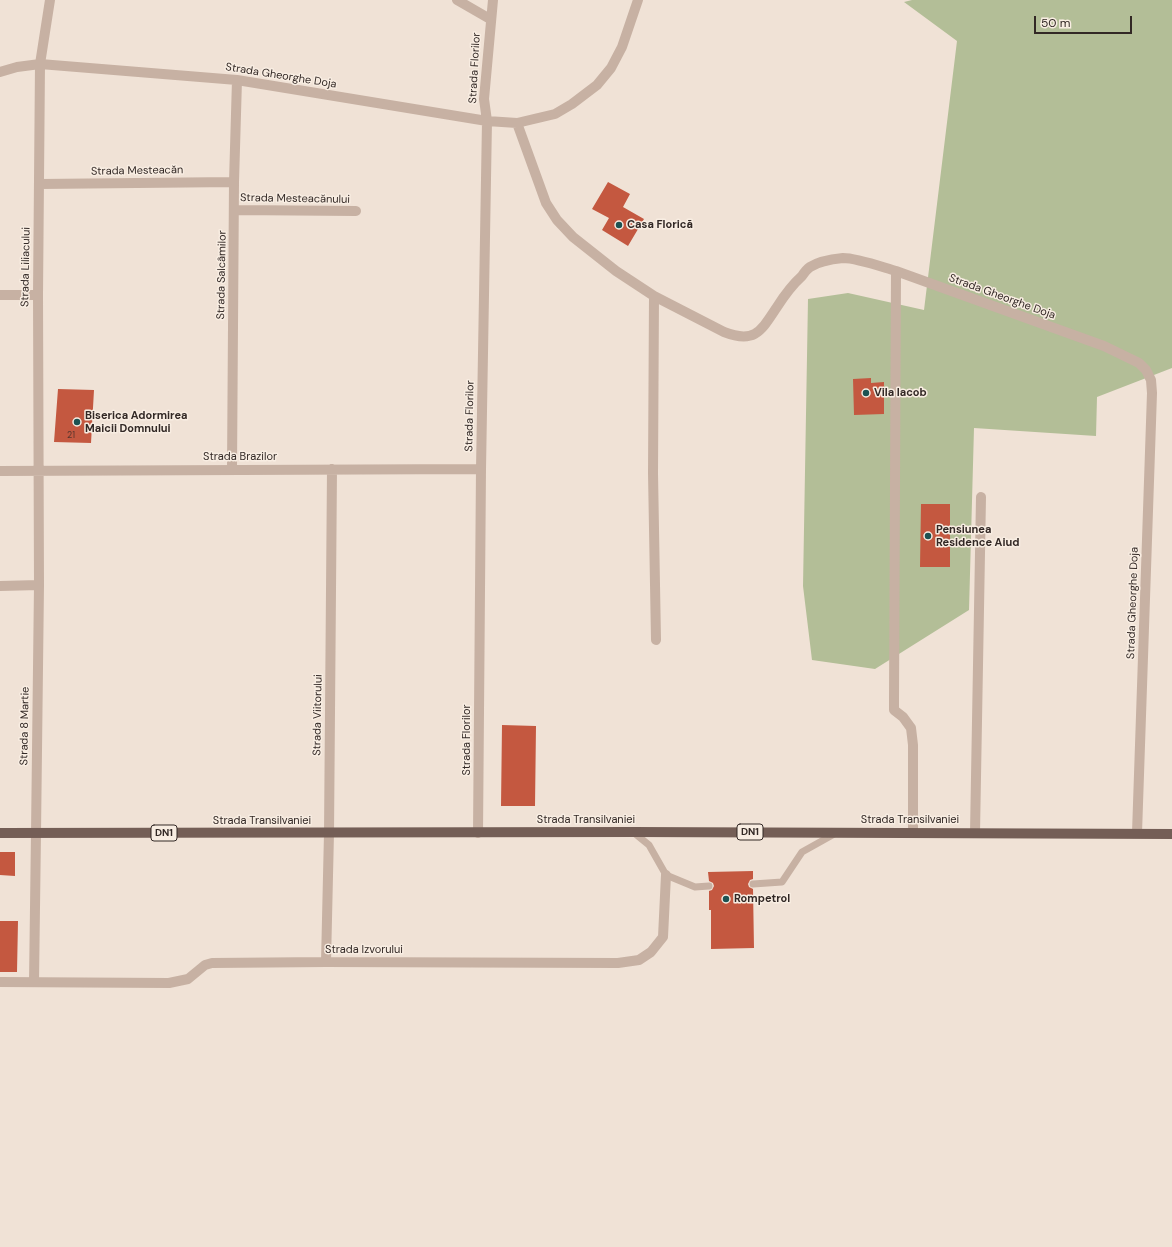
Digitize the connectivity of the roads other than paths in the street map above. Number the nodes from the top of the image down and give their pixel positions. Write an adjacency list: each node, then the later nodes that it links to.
1 (50, 0): 6 (street)
2 (457, 0): 5 (street)
3 (493, 0): 5 (street, Strada Florilor)
4 (638, 0): 10 (street, Strada Gheorghe Doja)
5 (490, 18): 9 (street, Strada Florilor)
6 (40, 64): 7 (street, Strada Gheorghe Doja); 8 (street, Strada Gheorghe Doja); 12 (street, Strada Liliacului)
7 (0, 72)
8 (237, 80): 9 (street, Strada Gheorghe Doja); 11 (street, Strada Salcâmilor)
9 (487, 121): 10 (street, Strada Gheorghe Doja); 20 (street, Strada Florilor)
10 (517, 123): 18 (street, Strada Gheorghe Doja)
11 (234, 182): 12 (street, Strada Mesteacăn); 13 (street, Strada Salcâmilor)
12 (40, 184): 17 (street, Strada Liliacului)
13 (234, 210): 14 (street, Strada Mesteacănului); 21 (street, Strada Salcâmilor)
14 (356, 211)
15 (896, 271): 18 (street, Strada Gheorghe Doja); 30 (street); 36 (street, Strada Gheorghe Doja)
16 (0, 295): 17 (street)
17 (38, 295): 23 (street, Strada Liliacului)
18 (654, 296): 27 (street)
19 (332, 469): 20 (street, Strada Brazilor); 21 (street, Strada Brazilor); 33 (street, Strada Viitorului)
20 (481, 469): 34 (street, Strada Florilor)
21 (232, 470): 23 (street, Strada Brazilor)
22 (0, 471): 23 (street, Strada Brazilor)
23 (39, 471): 25 (street, Strada 8 Martie)
24 (981, 497): 35 (street)
25 (39, 585): 26 (street); 32 (street, Strada 8 Martie)
26 (0, 586)
27 (656, 640)
28 (633, 832): 29 (main road, Strada Transilvaniei / DN1); 34 (main road, Strada Transilvaniei / DN1); 38 (lane)
29 (837, 832): 30 (main road, Strada Transilvaniei / DN1); 39 (lane)
30 (913, 832): 35 (main road, Strada Transilvaniei / DN1)
31 (0, 833): 32 (main road, Strada Transilvaniei / DN1)
32 (36, 833): 33 (main road, Strada Transilvaniei / DN1); 43 (street, Strada 8 Martie)
33 (329, 833): 34 (main road, Strada Transilvaniei / DN1); 41 (street, Strada Viitorului)
34 (478, 833)
35 (975, 833): 36 (main road, Strada Transilvaniei / DN1)
36 (1137, 833): 37 (main road, Strada Transilvaniei / DN1)
37 (1172, 834)
38 (666, 876): 40 (lane); 41 (street, Strada Izvorului)
39 (753, 884)
40 (709, 886)
41 (326, 962): 43 (street, Strada Izvorului)
42 (0, 982): 43 (street, Strada Izvorului)
43 (34, 982)

